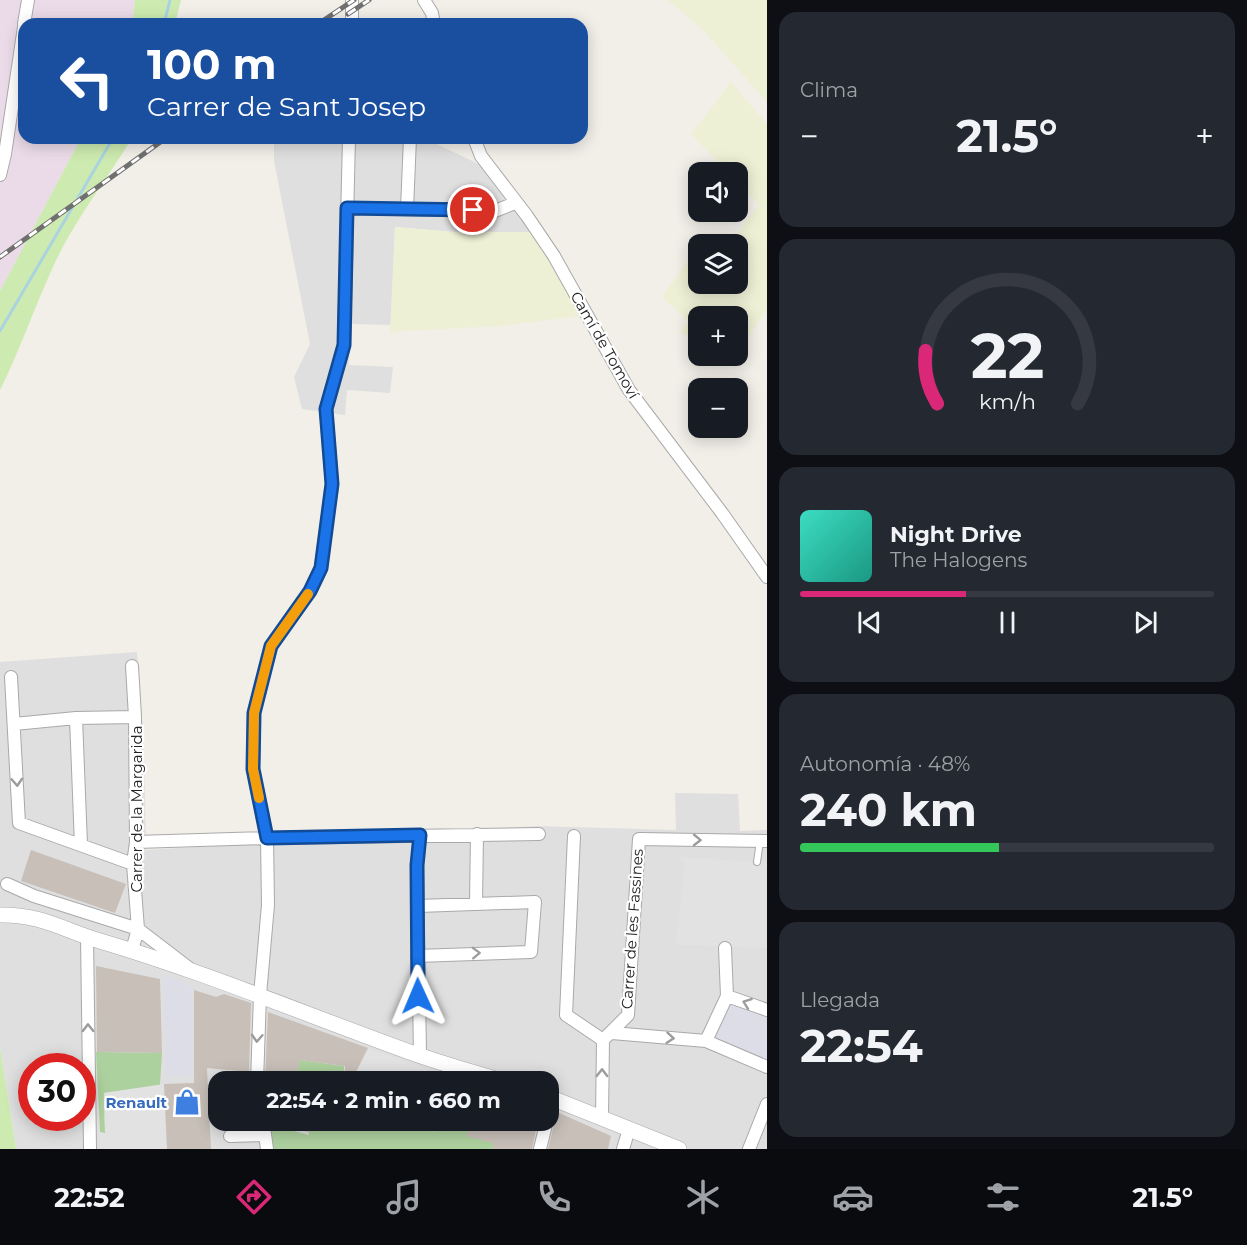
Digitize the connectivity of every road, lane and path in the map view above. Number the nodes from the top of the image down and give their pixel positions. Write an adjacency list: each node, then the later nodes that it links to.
1 (28, 0): 4 (street)
2 (352, 0): 5 (street)
3 (424, 0): 6 (street)
4 (25, 18)
5 (352, 18)
6 (433, 18)
7 (18, 66): 11 (street)
8 (349, 144): 13 (street)
9 (410, 144): 14 (street)
10 (476, 144): 12 (street, Camí de Tomoví)
11 (0, 175)
12 (515, 202): 14 (street); 15 (street, Camí de Tomoví)
13 (347, 208): 14 (street); 25 (street)
14 (407, 208)
15 (767, 577)
16 (132, 666): 18 (street, Carrer de la Margarida)
17 (10, 677): 20 (street)
18 (135, 717): 19 (street); 27 (street, Carrer de la Margarida)
19 (76, 718): 20 (street); 28 (street)
20 (14, 724): 28 (street, one-way to 28)
21 (477, 834): 22 (street); 23 (street); 32 (street)
22 (539, 834)
23 (420, 835): 25 (street); 33 (street)
24 (574, 836): 44 (street)
25 (267, 838): 27 (street); 41 (street)
26 (764, 841): 29 (lane); 44 (street, Carrer de les Fassines, one-way to 26)
27 (136, 842): 30 (street, Carrer de la Margarida)
28 (81, 845): 30 (street)
29 (757, 862)
30 (134, 864): 35 (street, Carrer de la Margarida)
31 (7, 884): 35 (street)
32 (476, 903): 33 (street); 39 (street, one-way to 32)
33 (418, 906): 39 (street)
34 (0, 915): 36 (street)
35 (138, 929): 38 (street, Carrer de la Margarida); 40 (street)
36 (87, 937): 38 (street); 58 (street, one-way to 36)
37 (725, 948): 42 (street)
38 (132, 950): 40 (street)
39 (417, 956): 46 (street)
40 (193, 971): 41 (street)
41 (260, 995): 46 (street); 48 (street, one-way to 48)
42 (727, 996): 43 (street, one-way to 42); 45 (street)
43 (767, 1010)
44 (607, 1037): 45 (street, one-way to 45); 52 (street, one-way to 44)
45 (706, 1041): 47 (street)
46 (420, 1056): 49 (street)
47 (767, 1067)
48 (257, 1071)
49 (469, 1071)
50 (767, 1104): 63 (street)
51 (559, 1105): 52 (street)
52 (602, 1118): 53 (street)
53 (629, 1129): 61 (street); 62 (street)
54 (264, 1131): 56 (street)
55 (544, 1131): 60 (street)
56 (265, 1135): 57 (street); 59 (street)
57 (230, 1136)
58 (90, 1149)
59 (267, 1149)
60 (540, 1149)
61 (623, 1149)
62 (680, 1149)
63 (749, 1149)

